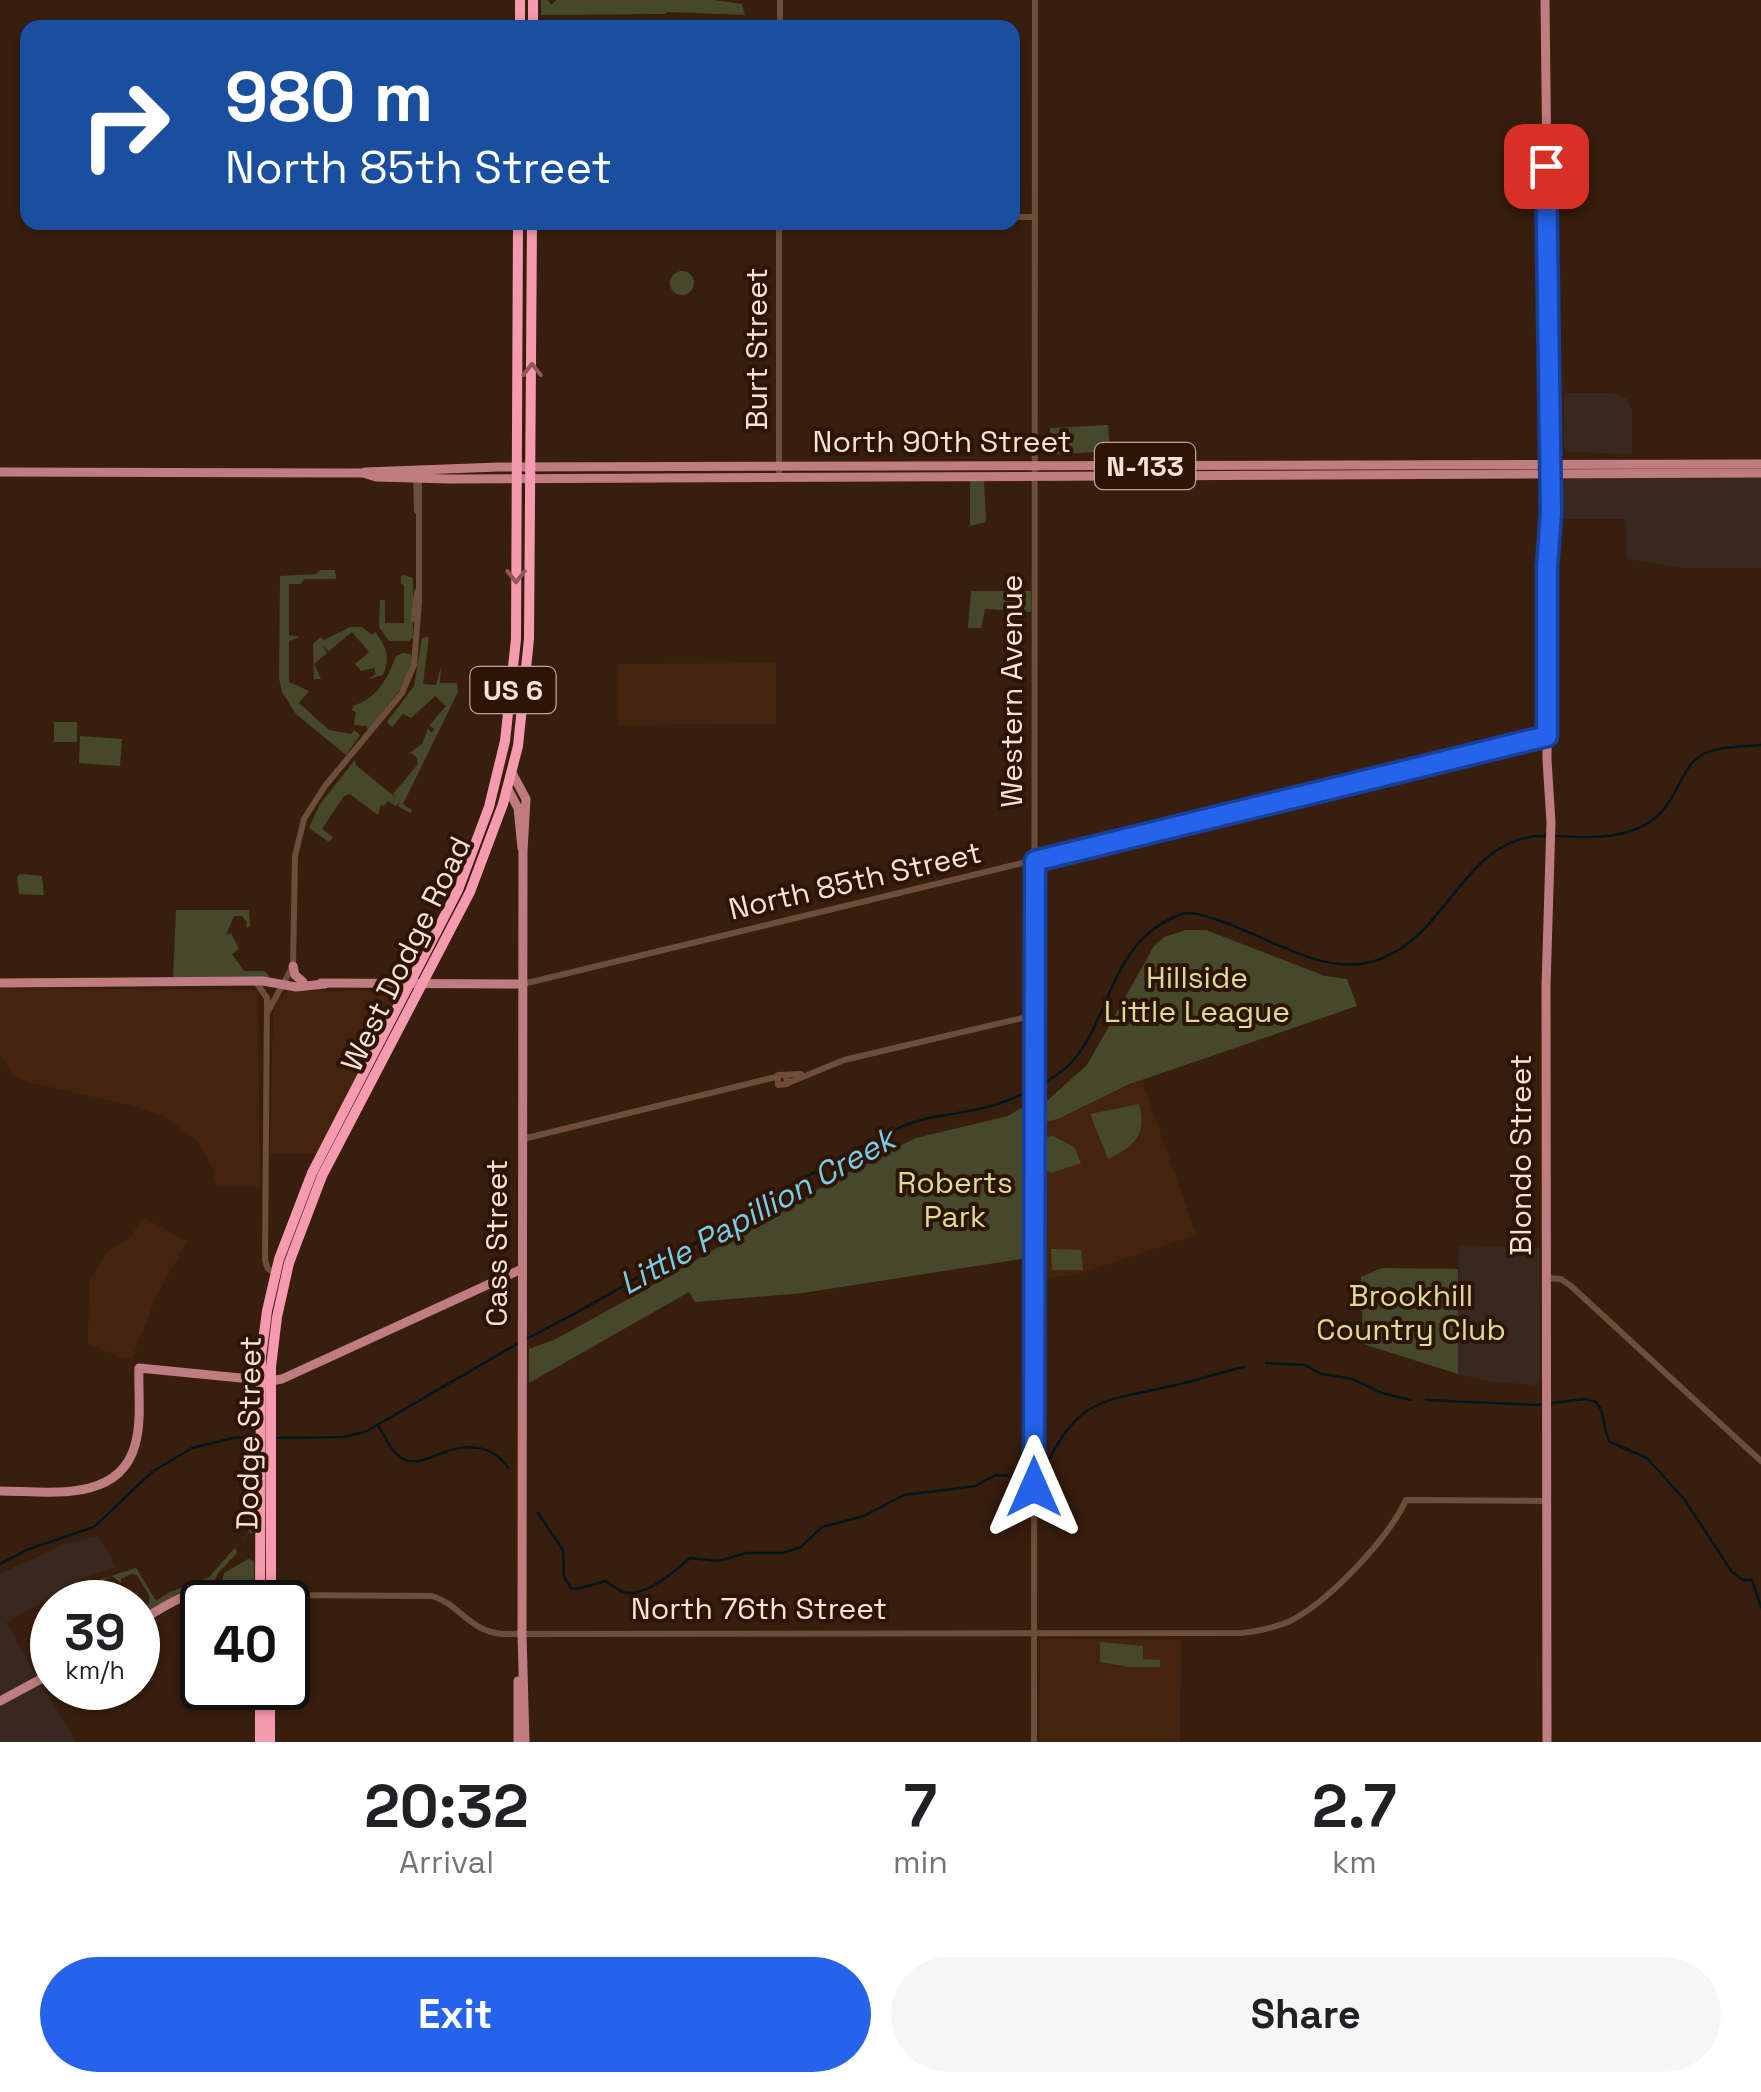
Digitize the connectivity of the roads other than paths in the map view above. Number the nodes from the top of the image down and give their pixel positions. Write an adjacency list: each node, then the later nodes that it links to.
1 (1035, 0): 4 (street, Western Avenue)
2 (1546, 0): 9 (main road, Blondo Street)
3 (1020, 217): 4 (street)
4 (1035, 217): 10 (street, Western Avenue)
5 (518, 230): 14 (highway, West Dodge Road / US 6)
6 (532, 230): 15 (highway, West Dodge Road / US 6, one-way to 6)
7 (780, 230): 12 (street, Burt Street)
8 (1761, 464): 9 (main road, North 90th Street / N-133)
9 (1547, 468): 10 (main road, North 90th Street / N-133); 13 (main road, North 90th Street / N-133); 17 (main road, Blondo Street)
10 (1035, 471): 12 (main road, North 90th Street / N-133); 22 (street, Western Avenue)
11 (0, 472): 16 (main road, North 90th Street)
12 (779, 472): 15 (main road, North 90th Street / N-133)
13 (1761, 472)
14 (517, 473): 15 (main road, North 90th Street / N-133); 16 (main road, North 90th Street); 18 (highway, West Dodge Road / US 6, one-way to 18)
15 (531, 473): 19 (highway, West Dodge Road / US 6)
16 (417, 475): 23 (street)
17 (1547, 736): 22 (street, North 85th Street); 36 (main road, Blondo Street)
18 (502, 757): 20 (highway); 29 (highway, West Dodge Road / US 6)
19 (512, 772): 20 (highway, West Dodge Road / US 6); 21 (main road, Cass Street)
20 (508, 788): 21 (main road, Cass Street); 29 (highway, West Dodge Road / US 6)
21 (523, 851): 30 (main road, Cass Street)
22 (1035, 861): 30 (street, North 85th Street); 32 (street, Western Avenue)
23 (293, 966): 24 (main road); 27 (street)
24 (303, 982): 27 (main road); 28 (main road)
25 (0, 984): 26 (main road)
26 (264, 984): 27 (main road); 31 (street)
27 (287, 984): 28 (main road); 31 (street)
28 (325, 984): 29 (main road)
29 (416, 984): 30 (main road); 35 (highway, West Dodge Road / US 6)
30 (522, 984): 33 (main road, Cass Street)
31 (267, 1013): 35 (street)
32 (1035, 1015): 33 (street); 44 (street, Western Avenue)
33 (522, 1139): 34 (main road, Cass Street)
34 (522, 1269): 37 (main road); 43 (main road, Cass Street)
35 (280, 1274): 37 (highway, Dodge Street / US 6)
36 (1546, 1278): 38 (street); 40 (main road, Blondo Street)
37 (266, 1380): 39 (main road); 41 (highway, Dodge Street / US 6)
38 (1761, 1461)
39 (0, 1491)
40 (1547, 1501): 44 (street, North 76th Street); 53 (main road, Blondo Street)
41 (264, 1580)
42 (310, 1597): 43 (street, North 76th Street)
43 (522, 1634): 44 (street, North 76th Street); 51 (main road, Cass Street)
44 (1034, 1634): 52 (street, Western Avenue)
45 (30, 1684): 46 (main road)
46 (0, 1700)
47 (260, 1710): 49 (highway)
48 (270, 1710): 50 (highway)
49 (260, 1742)
50 (270, 1742)
51 (522, 1742)
52 (1034, 1742)
53 (1547, 1742)

